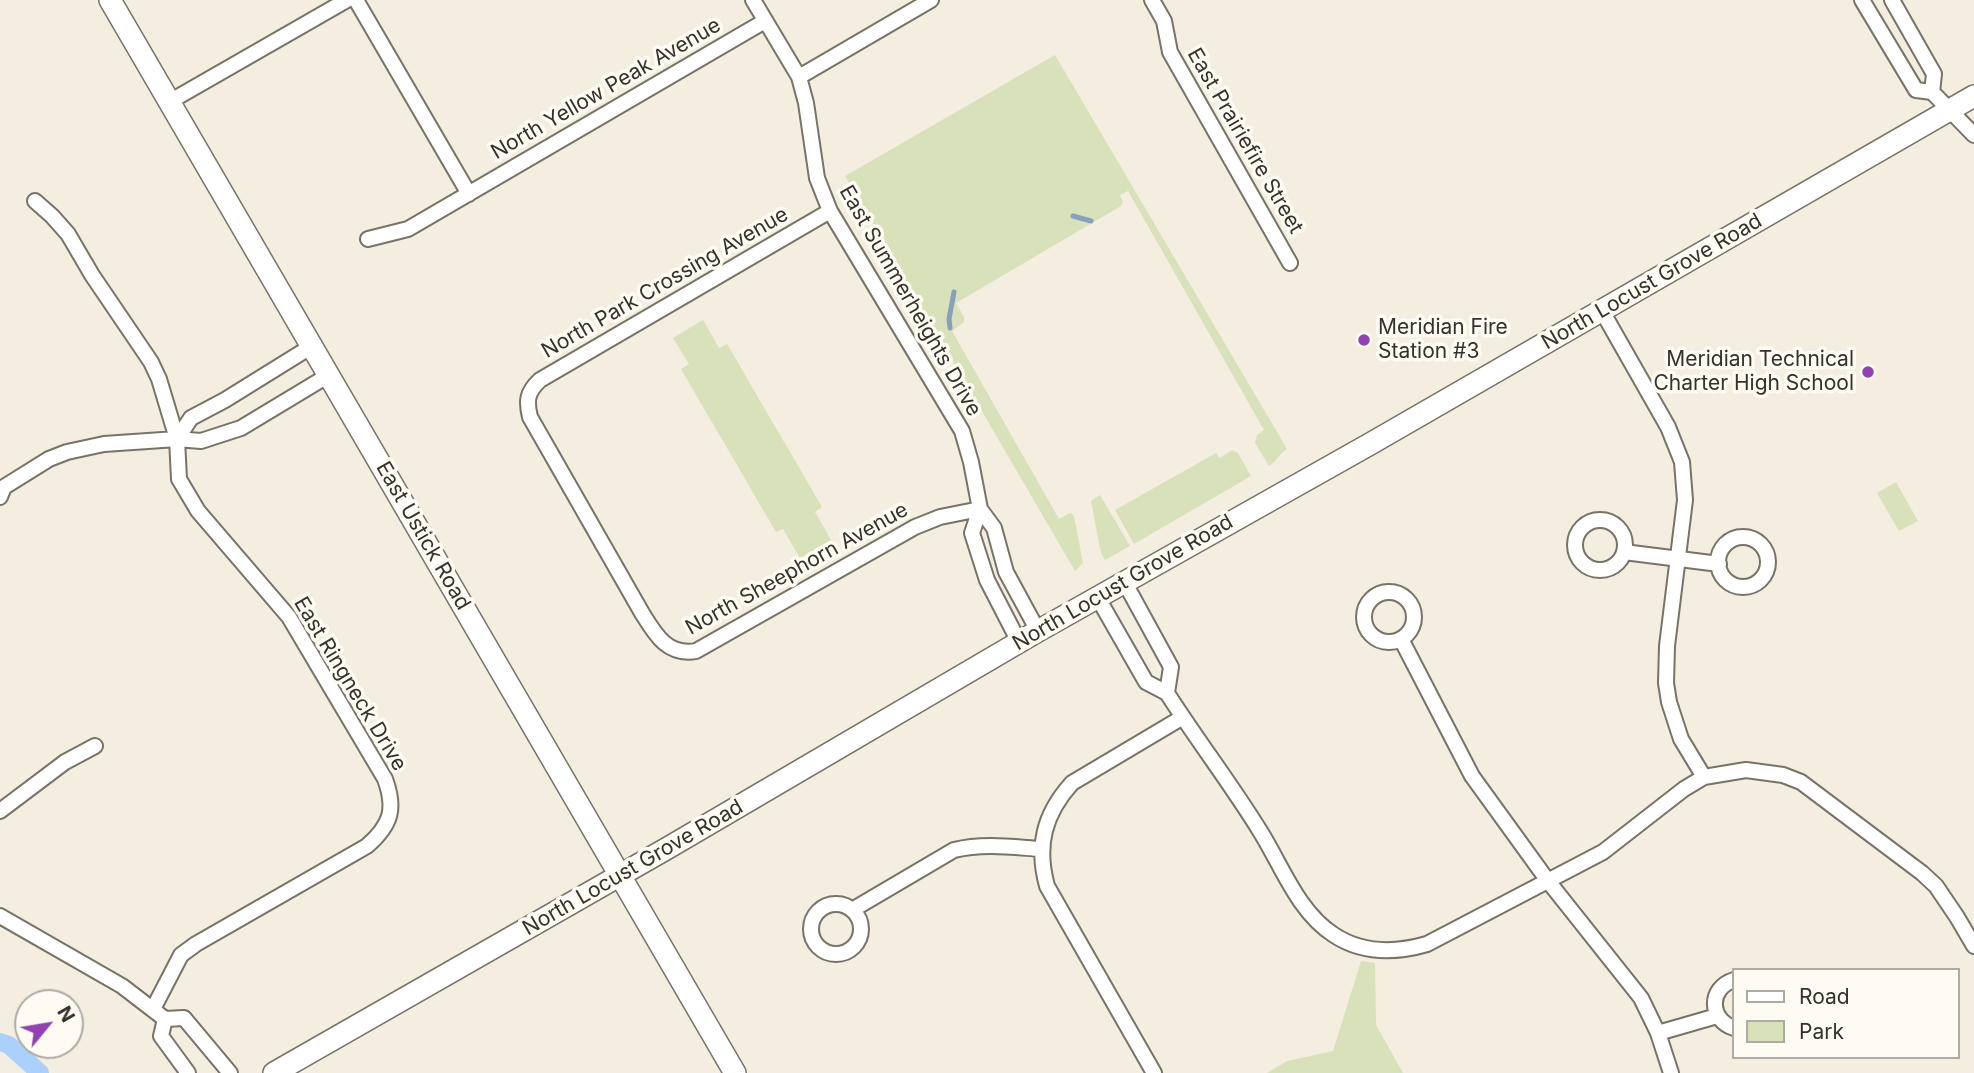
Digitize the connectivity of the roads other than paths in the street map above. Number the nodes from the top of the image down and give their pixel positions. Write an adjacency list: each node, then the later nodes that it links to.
1 (110, 0): 13 (main road, East Ustick Road)
2 (347, 0): 13 (street)
3 (356, 0): 16 (street)
4 (753, 0): 9 (street, East Summerheights Drive)
5 (931, 0): 10 (street)
6 (1152, 0): 20 (street, East Prairiefire Street)
7 (1862, 0): 11 (street)
8 (1892, 0): 11 (street)
9 (765, 21): 10 (street, East Summerheights Drive); 16 (street, North Yellow Peak Avenue)
10 (799, 77): 18 (street, East Summerheights Drive)
11 (1932, 92): 14 (street)
12 (1974, 96): 14 (main road, North Locust Grove Road)
13 (169, 102): 22 (main road, East Ustick Road)
14 (1950, 110): 15 (street); 21 (main road, North Locust Grove Road)
15 (1974, 135)
16 (469, 194): 19 (street, North Yellow Peak Avenue)
17 (34, 201): 24 (street, East Ringneck Drive)
18 (830, 211): 26 (street, East Summerheights Drive); 35 (street, North Park Crossing Avenue)
19 (368, 239)
20 (1290, 263)
21 (1602, 311): 28 (street); 30 (main road, North Locust Grove Road)
22 (312, 346): 23 (main road, East Ustick Road); 24 (street)
23 (329, 375): 24 (street); 42 (main road, East Ustick Road)
24 (177, 439): 25 (street); 48 (street, East Ringneck Drive)
25 (1, 489)
26 (980, 509): 32 (street, East Summerheights Drive); 34 (street, East Summerheights Drive); 35 (street, North Sheephorn Avenue)
27 (1624, 552): 28 (street)
28 (1678, 558): 29 (street); 39 (street)
29 (1719, 565)
30 (1125, 583): 31 (main road, North Locust Grove Road); 36 (street)
31 (1098, 598): 32 (main road, North Locust Grove Road); 36 (street)
32 (1038, 631): 34 (main road, North Locust Grove Road)
33 (1401, 639): 43 (street)
34 (1019, 642): 42 (main road, North Locust Grove Road)
35 (674, 650)
36 (1167, 693): 37 (street)
37 (1183, 717): 41 (street); 43 (street)
38 (95, 746): 40 (street)
39 (1704, 777): 43 (street); 46 (street)
40 (0, 811)
41 (1041, 849): 44 (street); 57 (street)
42 (621, 875): 55 (main road, North Locust Grove Road); 56 (main road, East Ustick Road)
43 (1548, 881): 52 (street)
44 (852, 910)
45 (0, 916): 48 (street)
46 (1974, 946)
47 (1732, 981): 49 (street)
48 (153, 1009): 50 (street)
49 (1717, 1016): 51 (street); 52 (street)
50 (165, 1019): 53 (street); 54 (street)
51 (1732, 1027)
52 (1658, 1033): 58 (street)
53 (188, 1073)
54 (230, 1073)
55 (274, 1073)
56 (735, 1073)
57 (1154, 1073)
58 (1671, 1073)

